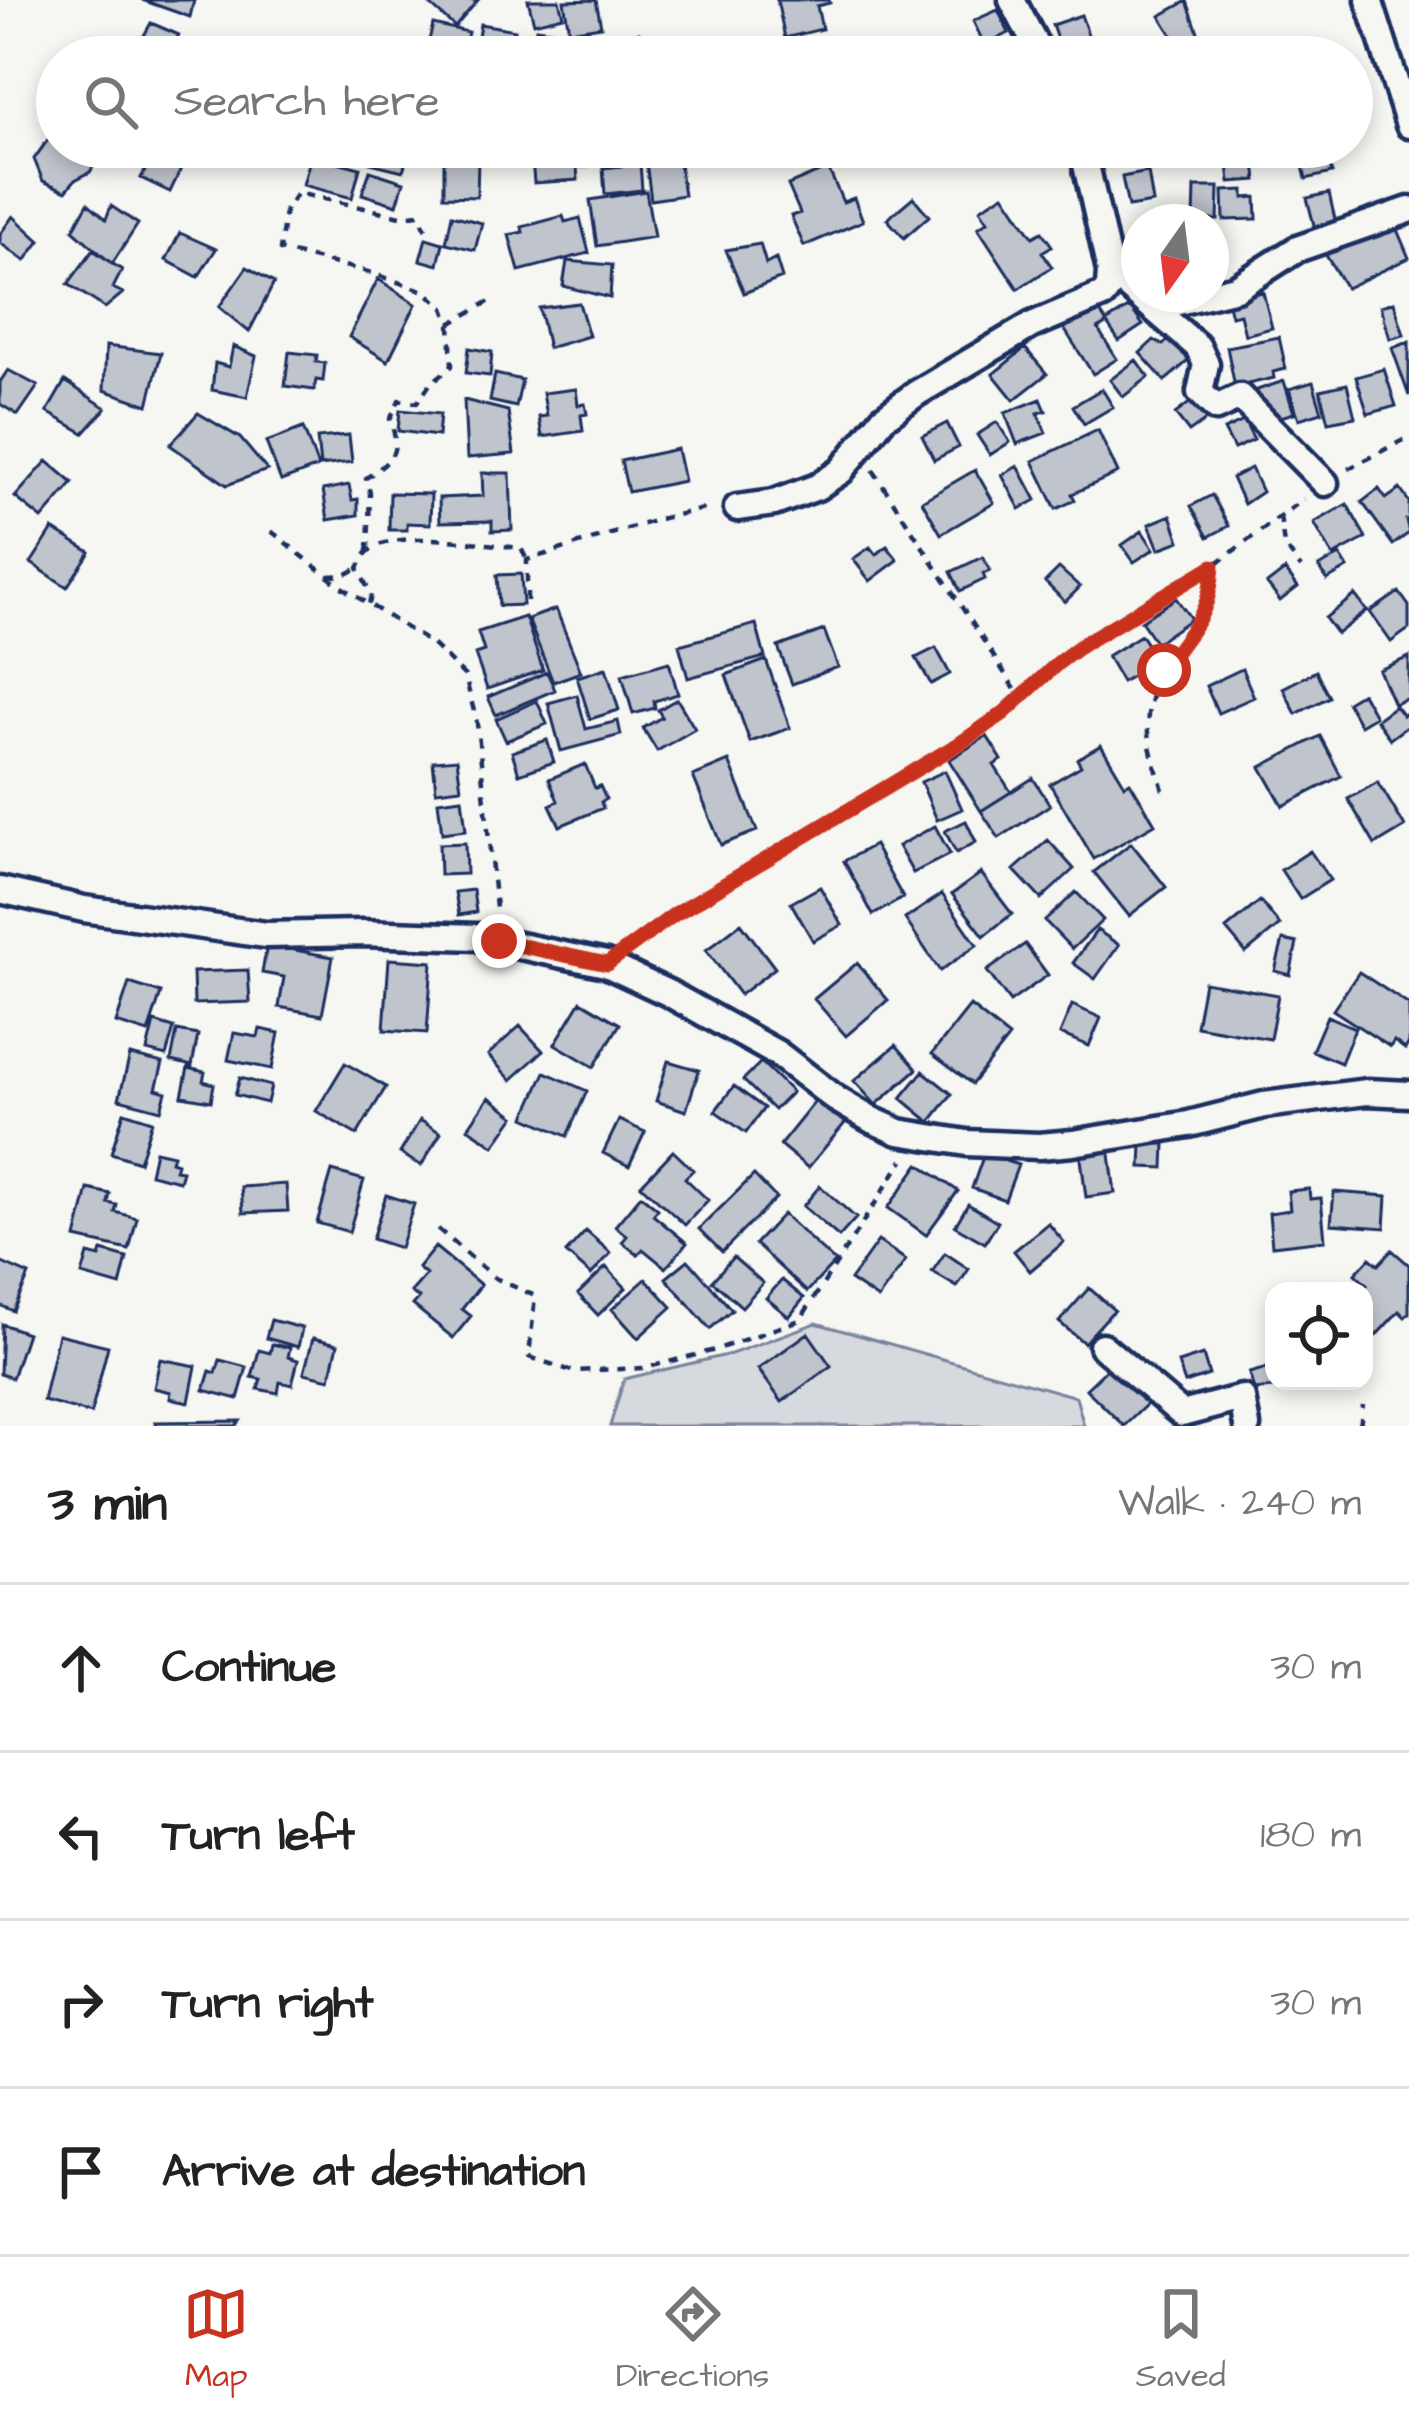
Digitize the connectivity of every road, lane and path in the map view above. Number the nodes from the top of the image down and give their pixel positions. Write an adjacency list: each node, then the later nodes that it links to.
1 (1012, 0): 3 (street)
2 (1369, 0): 4 (street)
3 (1031, 36)
4 (1409, 125)
5 (1087, 168): 8 (street)
6 (1409, 210): 10 (street)
7 (426, 230): 13 (path)
8 (1110, 271): 9 (street); 14 (street)
9 (1121, 280)
10 (1229, 290)
11 (490, 301): 13 (path)
12 (1158, 312): 15 (street)
13 (450, 323): 19 (path)
14 (860, 450): 16 (street); 26 (path)
15 (1324, 483)
16 (737, 508): 20 (path)
17 (1280, 516): 22 (path)
18 (271, 531): 23 (path)
19 (368, 551): 20 (path); 21 (path)
20 (527, 560): 24 (path)
21 (358, 568): 23 (path); 25 (path)
22 (1301, 568)
23 (327, 576): 25 (path)
24 (527, 601)
25 (369, 604): 29 (path)
26 (1021, 698): 27 (path); 30 (path)
27 (1163, 790)
28 (0, 890): 29 (street)
29 (499, 941): 30 (street)
30 (607, 964): 32 (street)
31 (1409, 1094): 32 (street)
32 (919, 1135): 33 (path)
33 (438, 1229)
34 (1102, 1346): 36 (street)
35 (1363, 1405): 37 (path)
36 (1247, 1426)
37 (1360, 1426)

